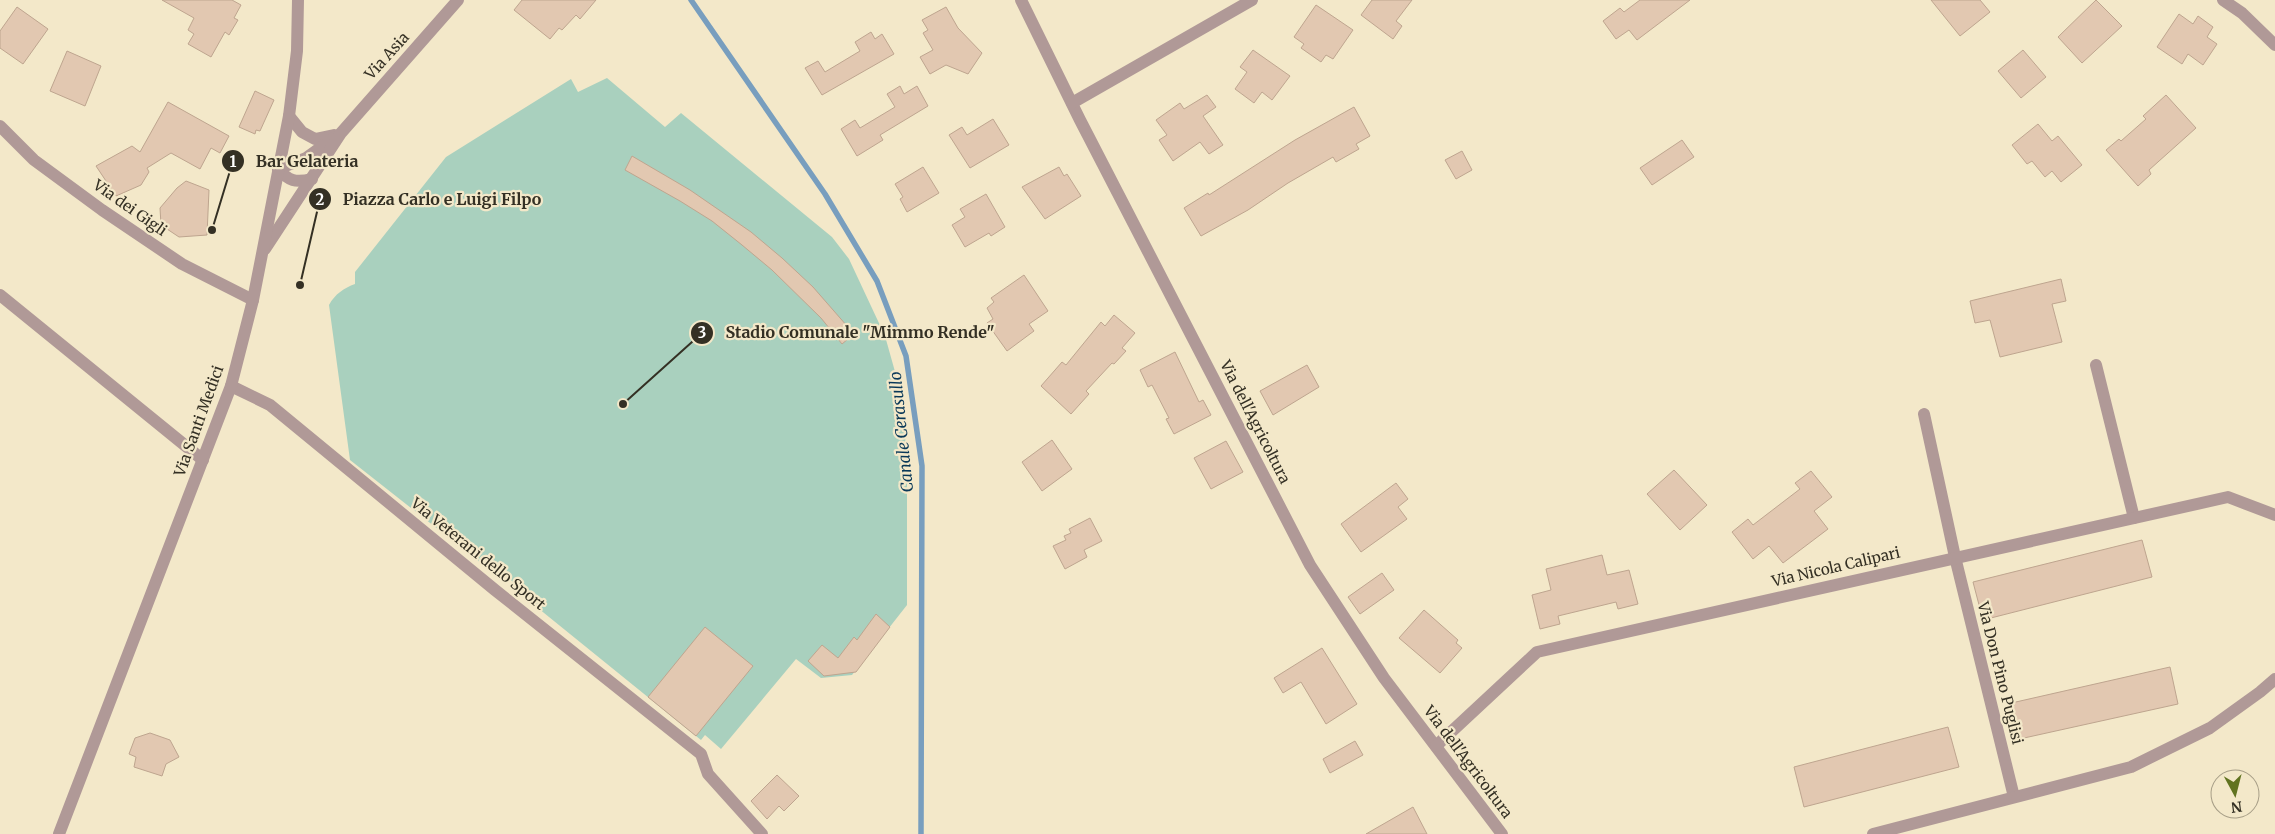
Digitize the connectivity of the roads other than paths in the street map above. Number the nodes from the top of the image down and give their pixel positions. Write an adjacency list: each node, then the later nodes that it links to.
1 (298, 0): 8 (street, Via Santi Medici)
2 (458, 0): 10 (street, Via Asia)
3 (1021, 0): 7 (street, Via dell'Agricoltura)
4 (1252, 0): 7 (street)
5 (2223, 0): 6 (street)
6 (2275, 45)
7 (1072, 103): 24 (street, Via dell'Agricoltura)
8 (290, 116): 10 (street); 11 (street, Via Santi Medici)
9 (0, 126): 15 (street, Via dei Gigli)
10 (341, 133): 11 (street, Via Asia); 12 (street, Via Asia)
11 (278, 168): 12 (street); 13 (street, Via Santi Medici)
12 (312, 179): 13 (street, Via Asia)
13 (262, 254): 15 (street, Via Santi Medici)
14 (0, 295): 19 (street)
15 (253, 300): 17 (street, Via Santi Medici)
16 (2096, 364): 21 (street)
17 (231, 386): 19 (street, Via Santi Medici); 27 (street, Via Veterani dello Sport)
18 (1924, 414): 22 (street, Via Don Pino Puglisi)
19 (202, 460): 26 (street, Via Santi Medici)
20 (2275, 515): 21 (street, Via Nicola Calipari)
21 (2134, 518): 22 (street, Via Nicola Calipari)
22 (1955, 557): 24 (street, Via Nicola Calipari); 25 (street, Via Don Pino Puglisi)
23 (2275, 679): 25 (street)
24 (1436, 746): 28 (street, Via dell'Agricoltura)
25 (2014, 797): 29 (street)
26 (59, 834)
27 (762, 834)
28 (1502, 834)
29 (1873, 834)

